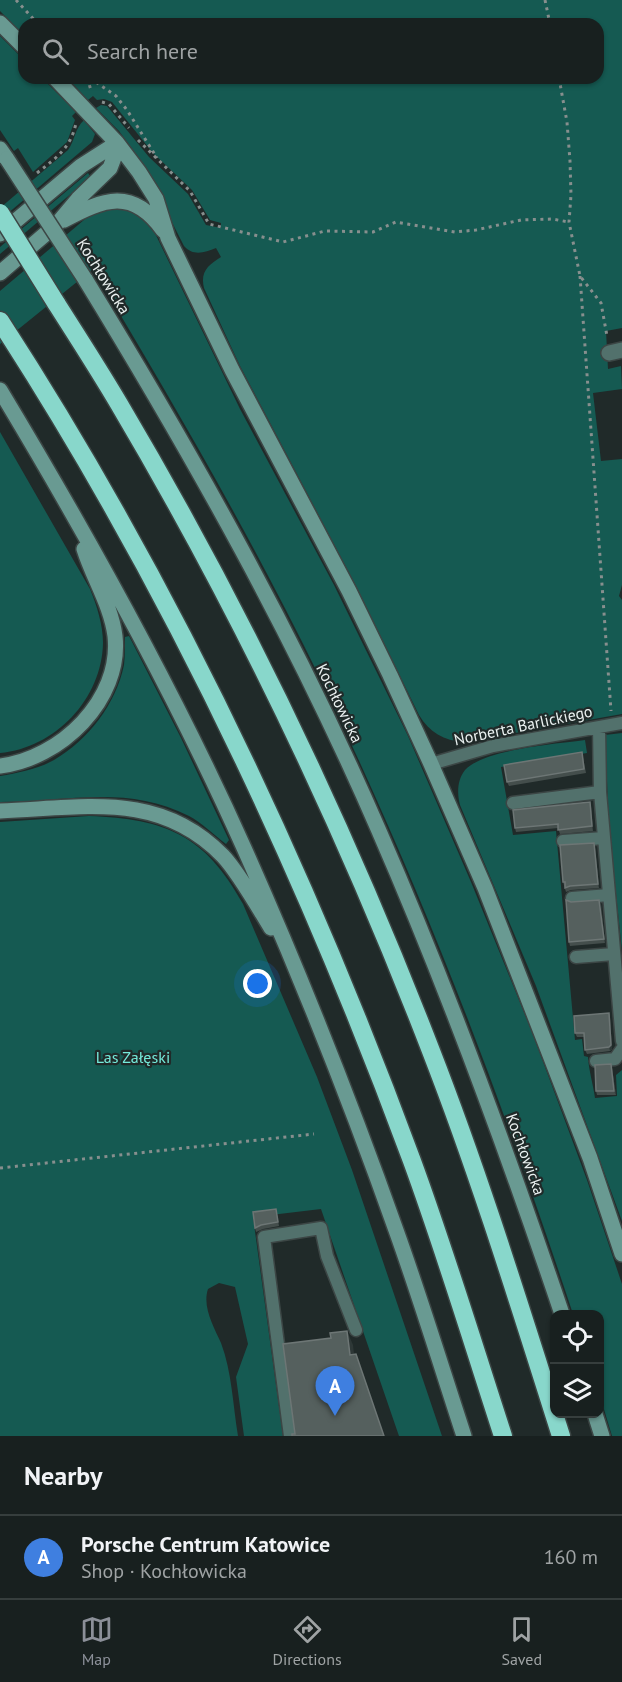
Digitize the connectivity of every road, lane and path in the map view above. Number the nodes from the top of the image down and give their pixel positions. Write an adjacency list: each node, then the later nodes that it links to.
1 (16, 0): 3 (path)
2 (545, 0): 4 (path)
3 (32, 18)
4 (549, 18)
5 (0, 23): 6 (street)
6 (18, 41)
7 (61, 84): 14 (street)
8 (90, 84): 11 (path)
9 (98, 84): 16 (path)
10 (561, 84): 19 (path)
11 (91, 97)
12 (94, 103): 16 (path)
13 (77, 118): 17 (path)
14 (117, 142): 20 (street); 21 (street); 22 (street)
15 (3, 154): 49 (street, Kochłowicka, bridge)
16 (162, 165): 19 (path)
17 (33, 177)
18 (0, 213): 55 (highway, bridge)
19 (569, 222): 24 (path)
20 (57, 224): 22 (street); 23 (street)
21 (0, 234)
22 (168, 238): 30 (street)
23 (0, 273)
24 (580, 276): 26 (path); 29 (path)
25 (0, 321): 54 (highway)
26 (616, 352)
27 (0, 390): 28 (street)
28 (74, 514): 31 (street); 41 (street)
29 (611, 725): 30 (lane, Norberta Barlickiego); 32 (lane)
30 (431, 764): 47 (street)
31 (0, 766)
32 (600, 792): 33 (lane); 35 (lane)
33 (513, 803)
34 (0, 811): 41 (street)
35 (604, 838): 36 (lane); 37 (lane)
36 (563, 841)
37 (609, 895): 38 (lane); 39 (lane)
38 (572, 898)
39 (614, 954): 40 (lane); 42 (lane)
40 (576, 957)
41 (294, 964): 53 (street)
42 (622, 1041)
43 (622, 1049): 44 (lane)
44 (596, 1061)
45 (314, 1134): 46 (path)
46 (0, 1168)
47 (619, 1240): 48 (street)
48 (622, 1254)
49 (561, 1310)
50 (356, 1330): 52 (lane)
51 (597, 1418): 56 (street)
52 (290, 1436)
53 (464, 1436)
54 (503, 1436)
55 (561, 1436)
56 (602, 1436)

